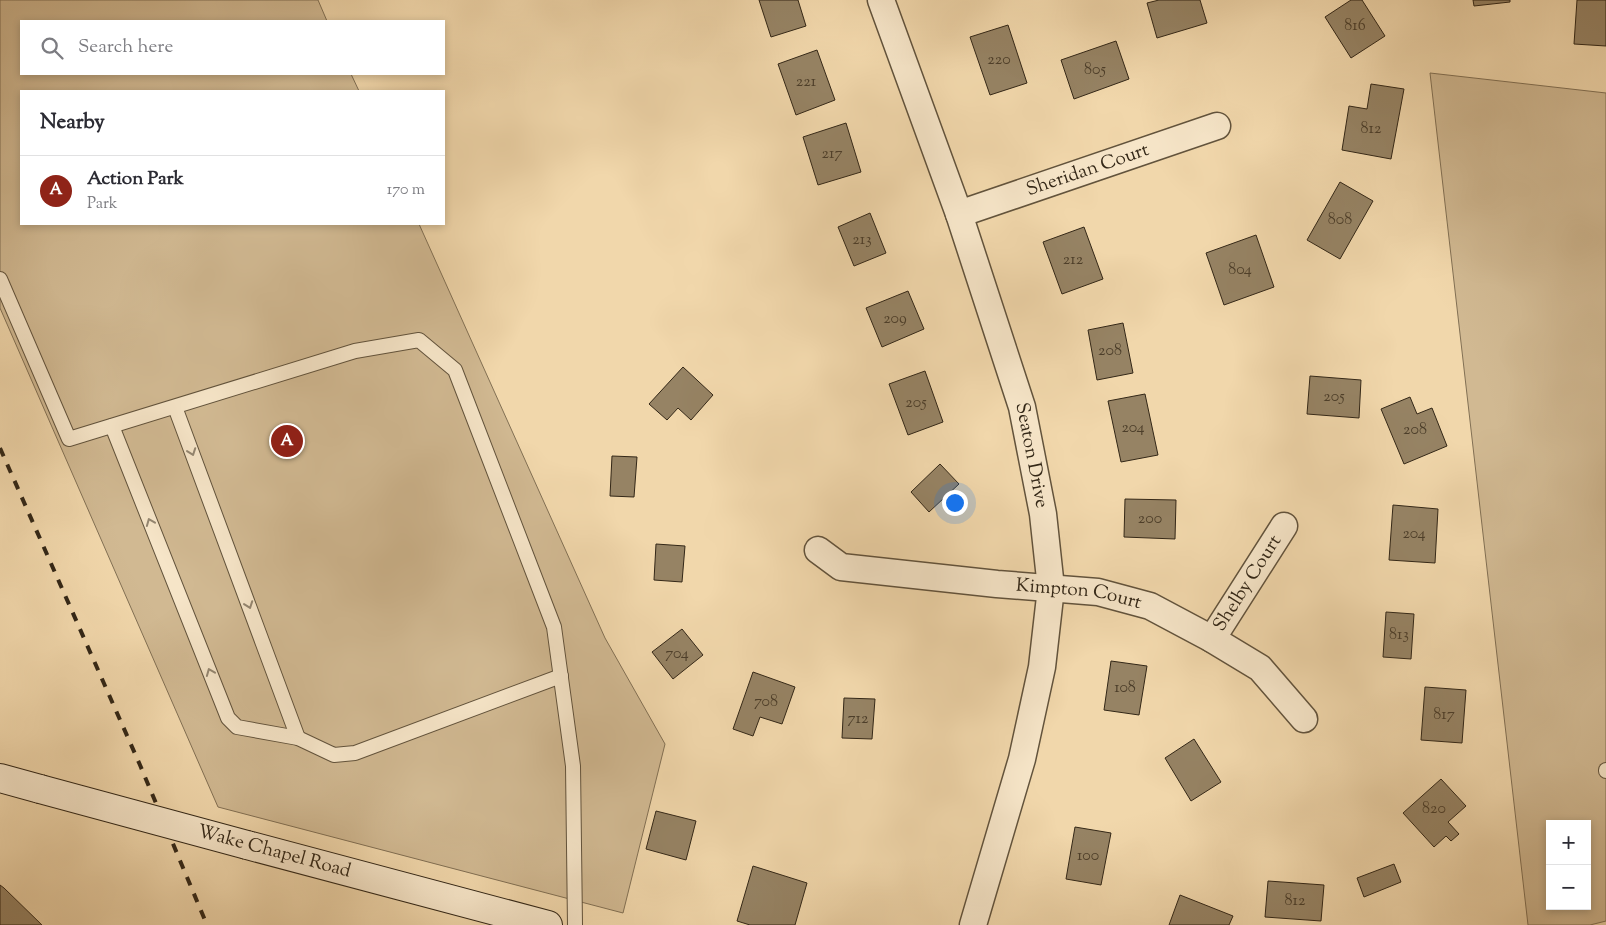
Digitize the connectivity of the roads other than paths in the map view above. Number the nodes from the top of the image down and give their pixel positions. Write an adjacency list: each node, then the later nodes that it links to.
1 (880, 0): 3 (street, Seaton Drive)
2 (1218, 126): 3 (street, Sheridan Court)
3 (959, 214): 9 (street, Seaton Drive)
4 (0, 279): 6 (lane)
5 (175, 407): 6 (lane); 11 (lane); 13 (lane, one-way to 13)
6 (112, 426): 13 (lane, one-way to 6)
7 (1284, 526): 10 (street, Shelby Court)
8 (818, 550): 9 (street, Kimpton Court)
9 (1051, 588): 10 (street, Kimpton Court); 17 (street, Seaton Drive)
10 (1212, 639): 12 (street, Kimpton Court)
11 (561, 676): 13 (lane); 16 (lane)
12 (1304, 719)
13 (298, 738)
14 (0, 778): 15 (main road, Wake Chapel Road, bridge)
15 (548, 925)
16 (575, 925)
17 (973, 925)

